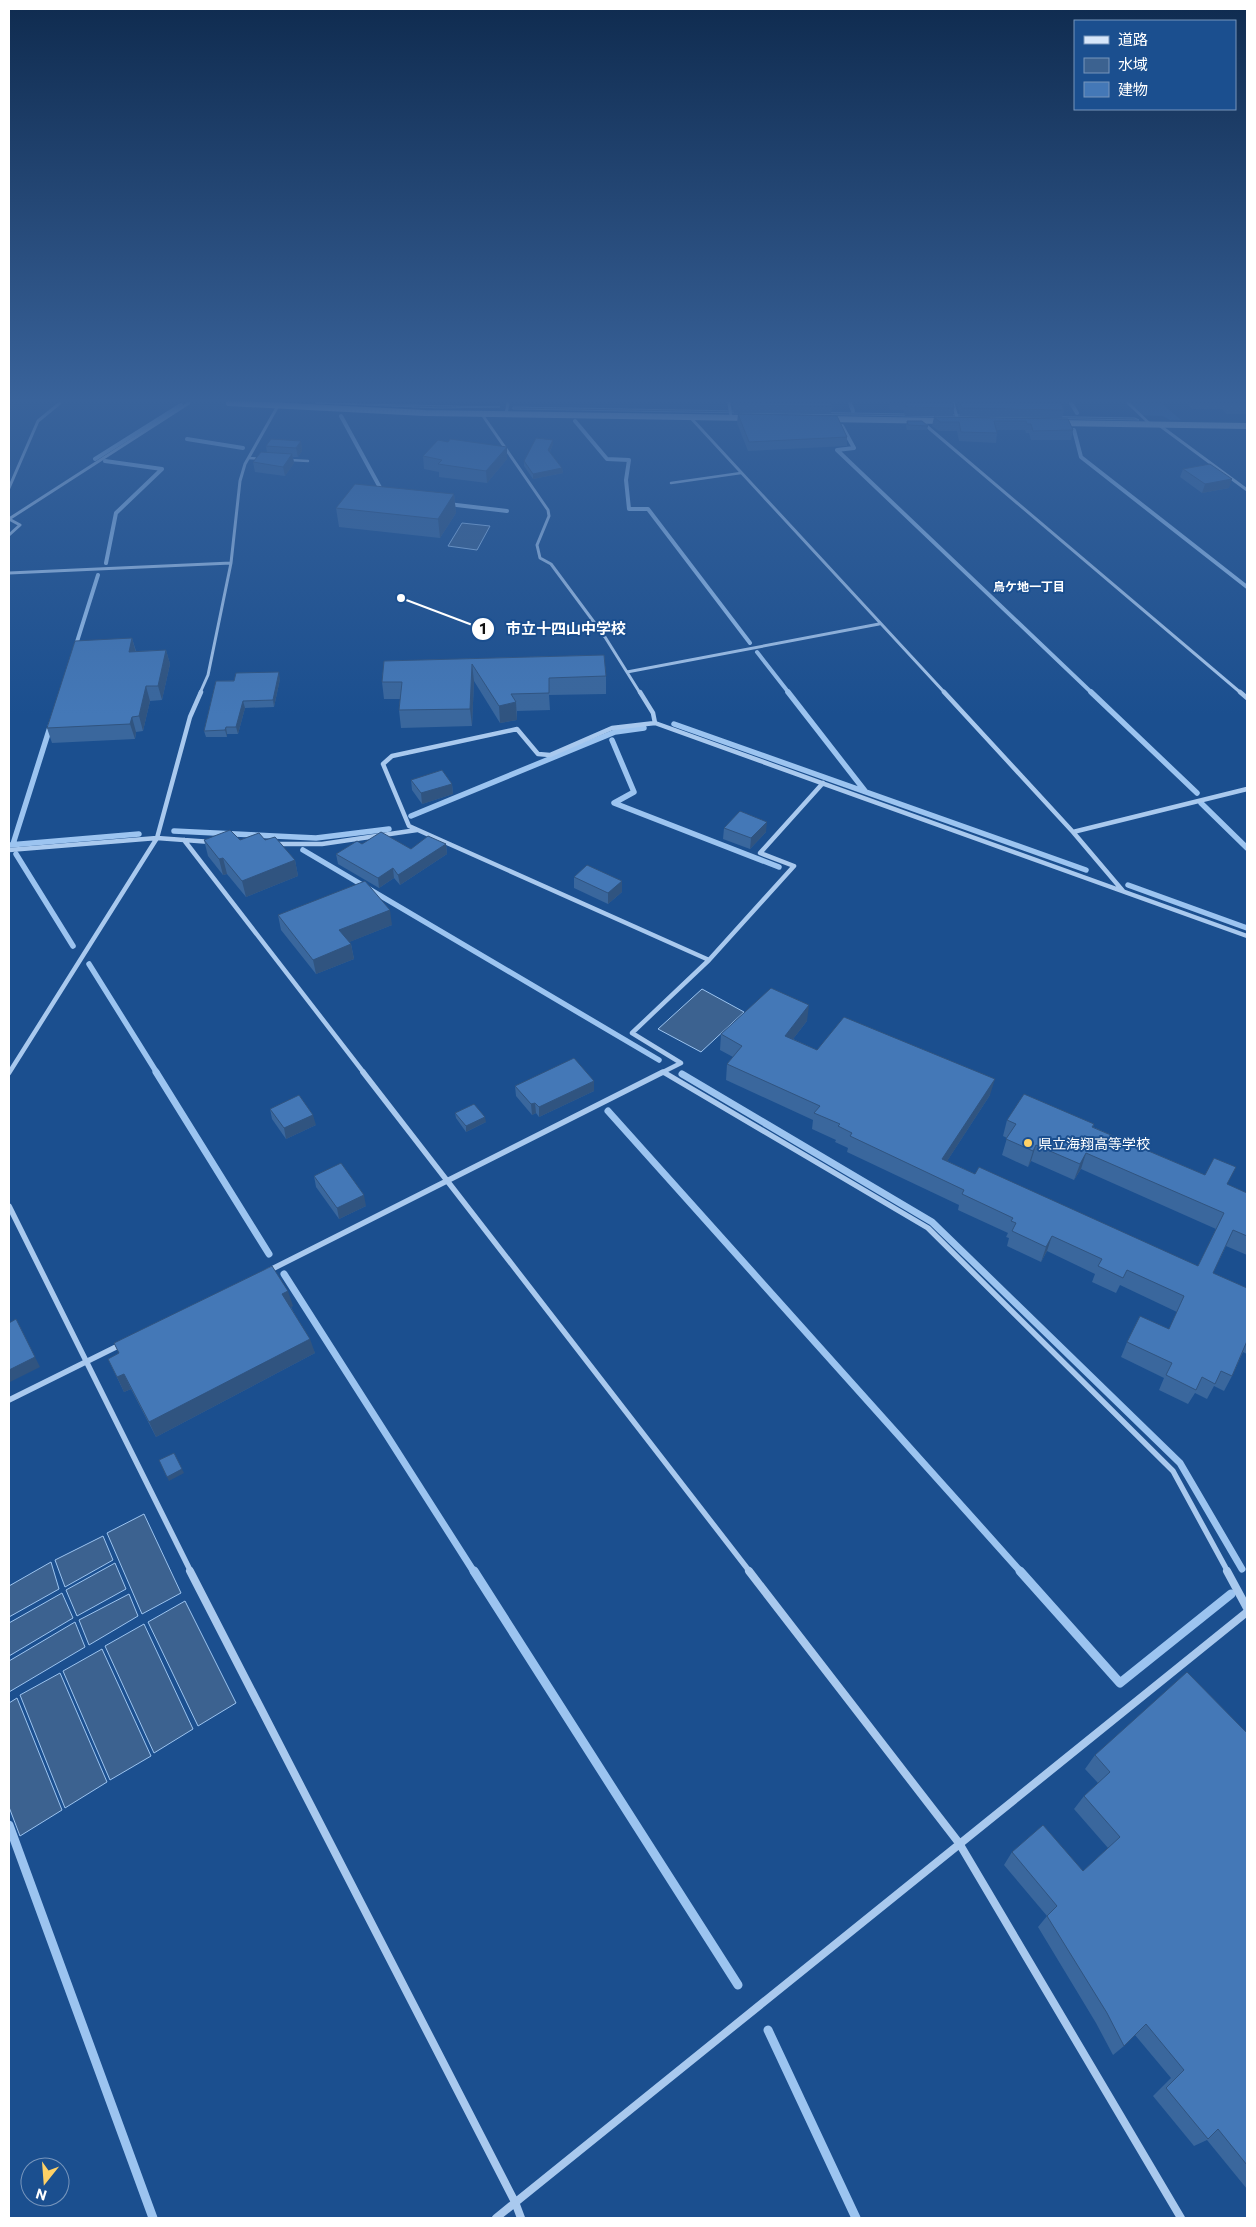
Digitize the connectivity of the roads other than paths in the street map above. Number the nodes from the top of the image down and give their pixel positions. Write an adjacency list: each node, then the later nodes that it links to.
1 (28, 507): 6 (street)
2 (237, 507): 8 (street)
3 (546, 507): 11 (street)
4 (772, 507): 10 (street)
5 (1021, 507): 12 (street)
6 (9, 519): 7 (street)
7 (9, 535)
8 (231, 562): 9 (street); 18 (street)
9 (9, 572)
10 (879, 624): 11 (street); 17 (street)
11 (627, 672): 13 (street)
12 (1247, 698)
13 (655, 723): 14 (street); 16 (street)
14 (823, 783): 23 (street); 25 (street)
15 (1247, 788): 17 (street)
16 (418, 830): 21 (street); 25 (street)
17 (1073, 832): 23 (street)
18 (157, 838): 19 (street); 22 (street); 27 (street)
19 (184, 840): 20 (street); 28 (street)
20 (212, 842)
21 (269, 844)
22 (9, 850)
23 (1123, 891): 24 (street)
24 (1247, 936)
25 (708, 960): 26 (street)
26 (664, 1072): 28 (street); 34 (street)
27 (9, 1073)
28 (448, 1181): 30 (street); 36 (street)
29 (9, 1206): 32 (street)
30 (263, 1274)
31 (131, 1340): 32 (street)
32 (87, 1362): 33 (street); 37 (street)
33 (9, 1400)
34 (1247, 1608)
35 (1247, 1612): 36 (street)
36 (959, 1843): 37 (street); 40 (street)
37 (515, 2202): 38 (street); 39 (street)
38 (496, 2218)
39 (521, 2218)
40 (1181, 2218)

